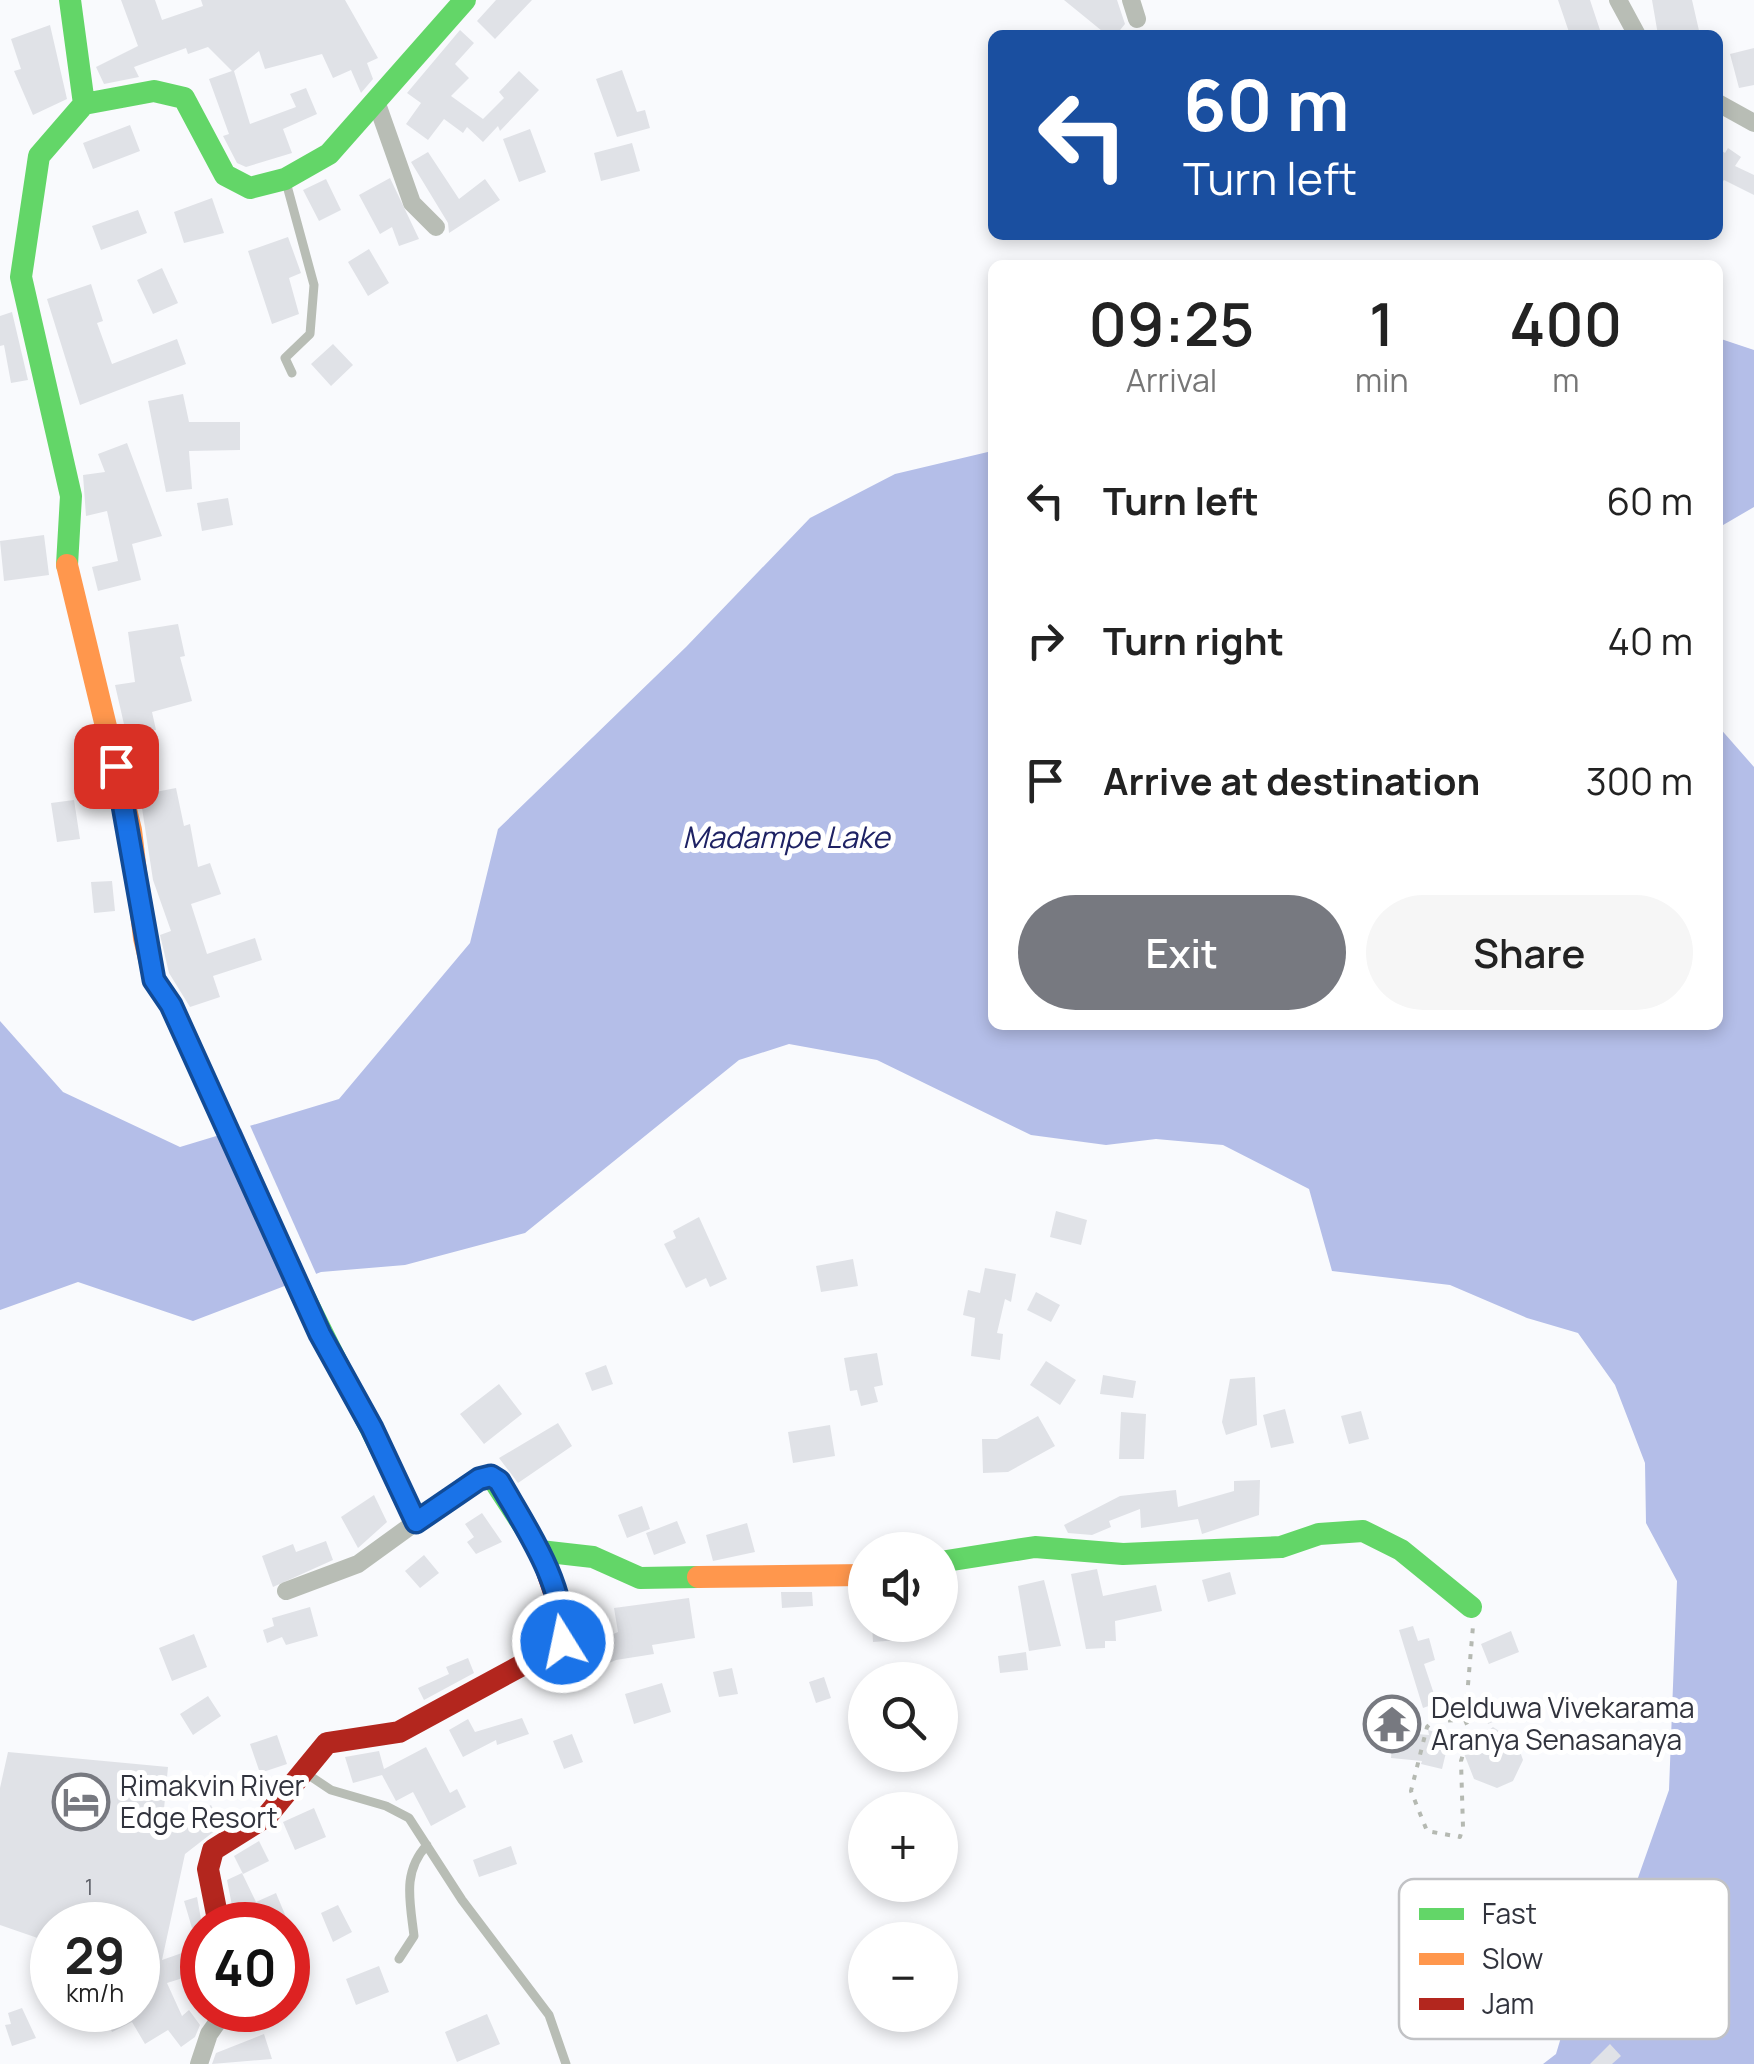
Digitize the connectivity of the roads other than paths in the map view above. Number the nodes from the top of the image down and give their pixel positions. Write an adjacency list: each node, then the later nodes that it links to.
1 (70, 0): 8 (street)
2 (465, 0): 7 (street)
3 (1130, 0): 5 (street)
4 (1618, 0): 6 (street)
5 (1138, 19)
6 (1633, 30)
7 (376, 101): 11 (street); 12 (street)
8 (84, 104): 11 (street); 14 (street)
9 (1723, 107): 10 (street)
10 (1754, 123)
11 (285, 179): 13 (lane)
12 (436, 227)
13 (292, 373)
14 (416, 1522): 15 (street); 18 (street)
15 (540, 1551): 17 (street); 20 (street)
16 (958, 1559): 19 (street)
17 (848, 1575)
18 (286, 1590)
19 (1471, 1607)
20 (304, 1772): 21 (lane); 22 (street)
21 (427, 1845): 23 (lane); 26 (lane)
22 (214, 1902)
23 (399, 1959)
24 (210, 2032): 25 (street)
25 (199, 2064)
26 (566, 2064)

